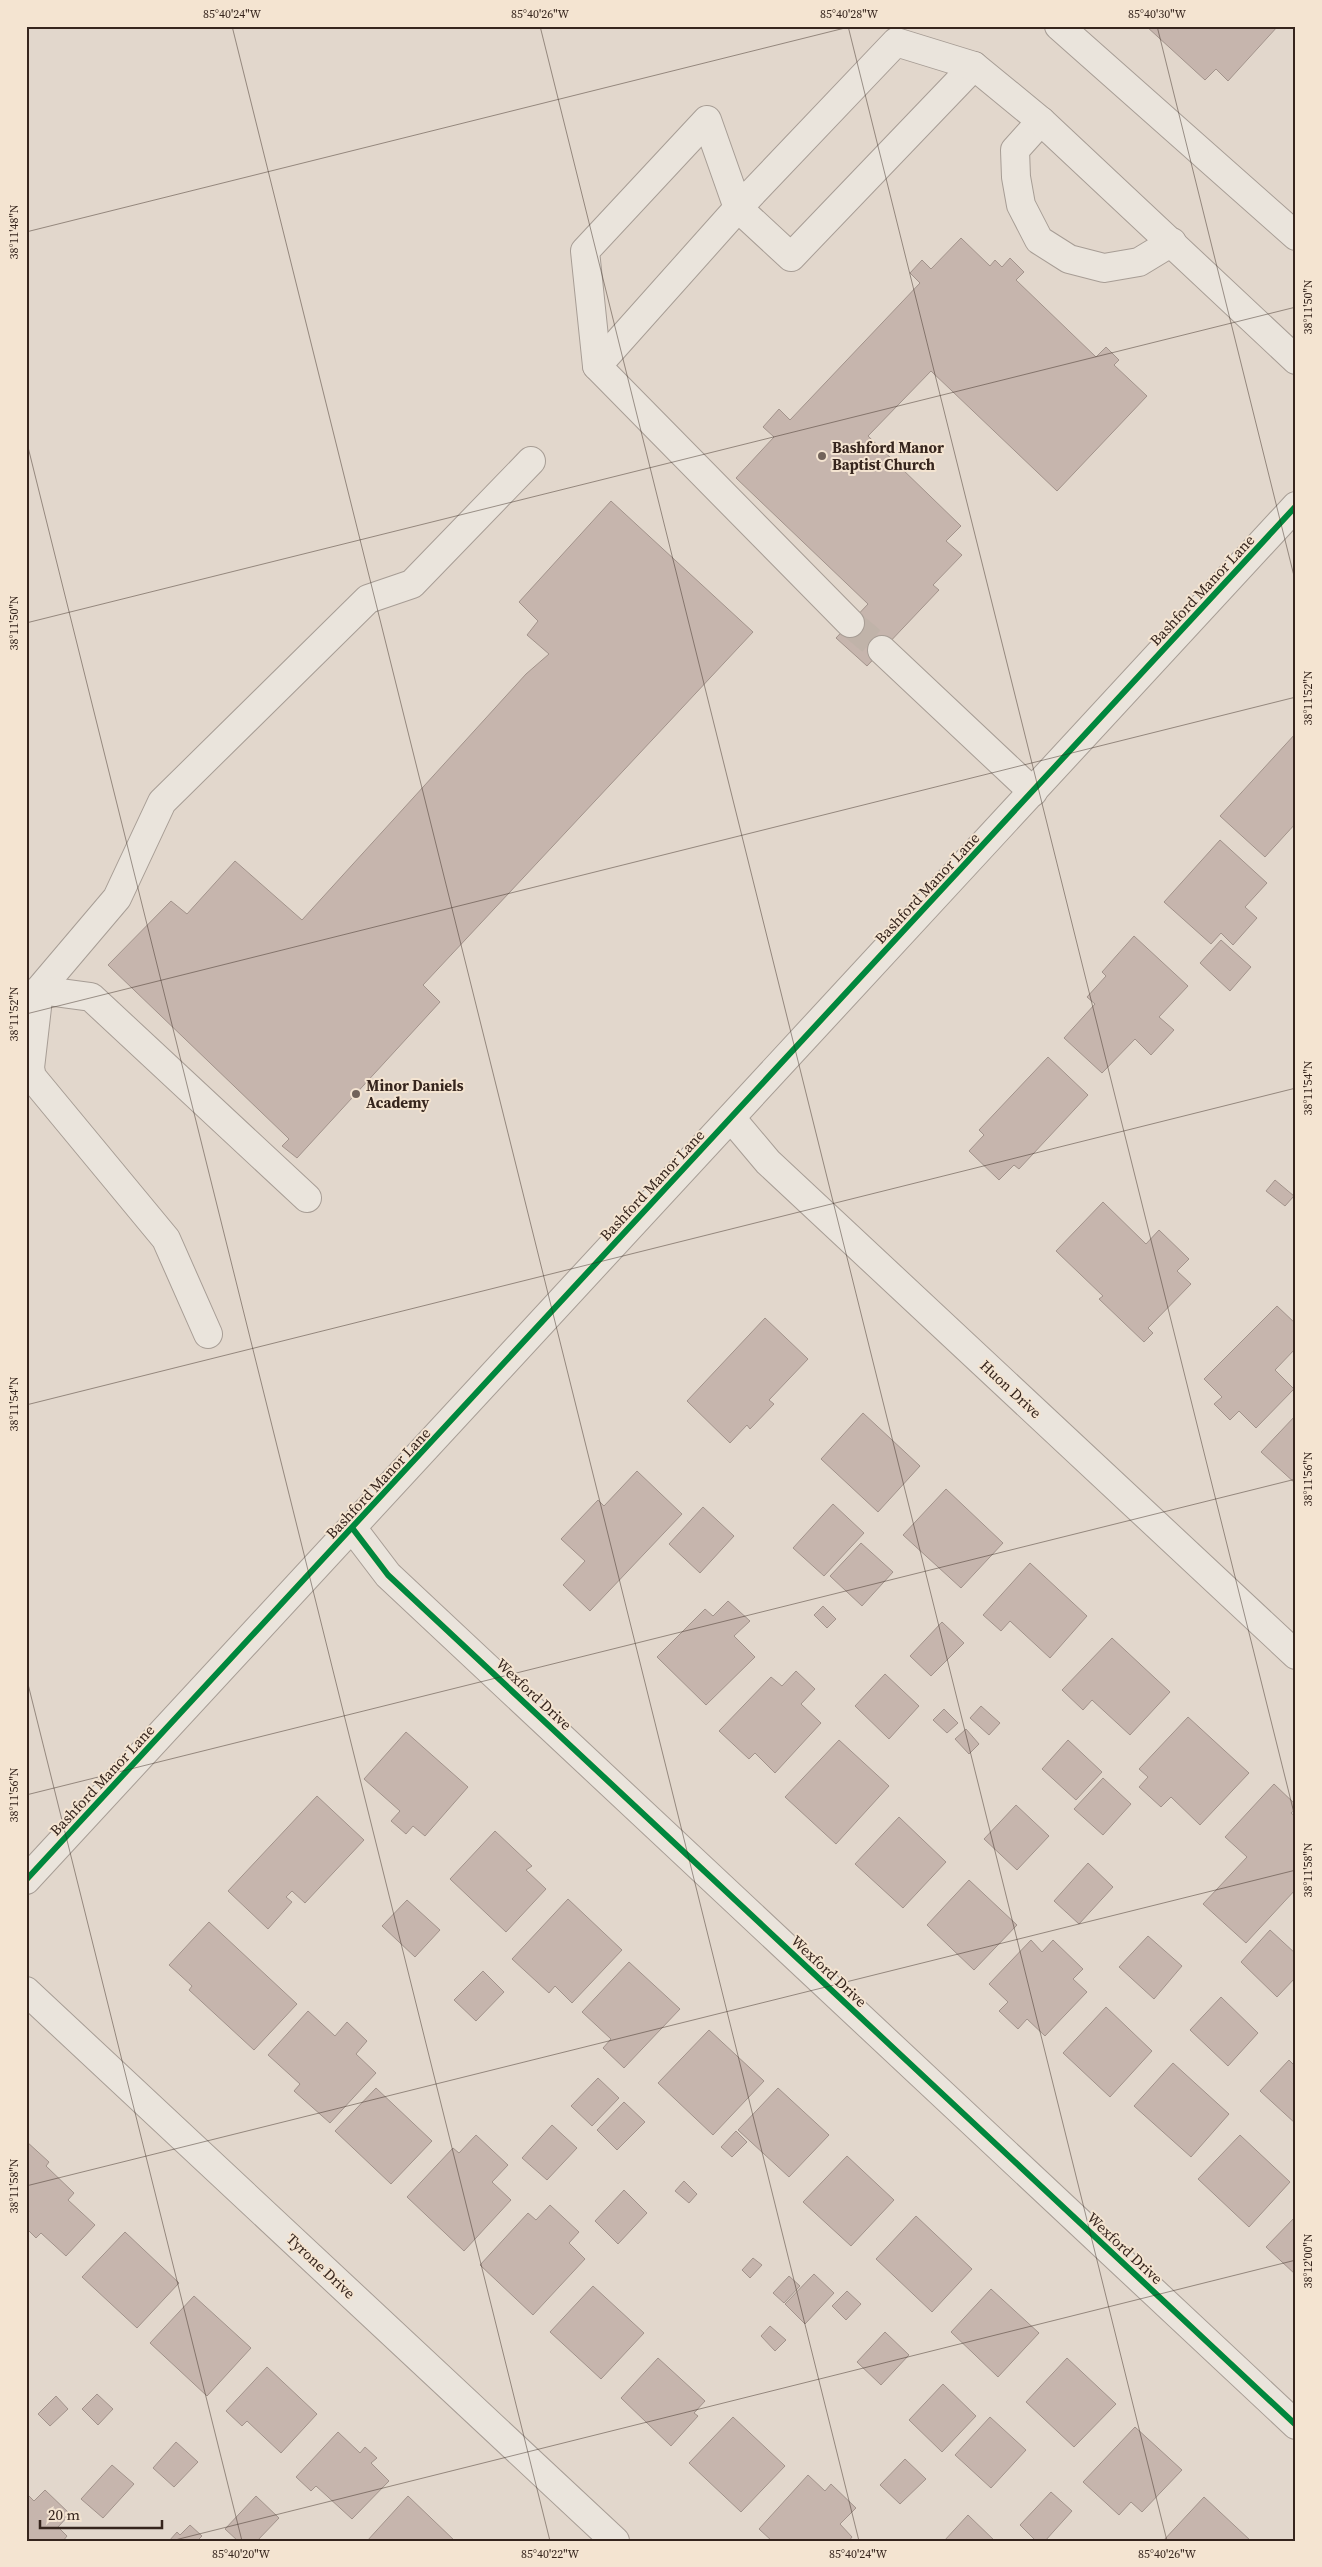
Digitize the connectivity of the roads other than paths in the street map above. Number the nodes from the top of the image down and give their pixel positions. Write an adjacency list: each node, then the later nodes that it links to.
1 (1059, 26): 5 (street)
2 (974, 66): 3 (street); 4 (street); 4 (street)
3 (1041, 121): 6 (street); 6 (street)
4 (738, 208): 8 (street); 8 (street)
5 (1296, 236)
6 (1172, 242): 7 (street)
7 (1296, 360)
8 (598, 366): 11 (street)
9 (531, 460): 14 (street)
10 (1296, 506): 13 (street, Bashford Manor Lane)
11 (850, 623)
12 (882, 650): 13 (street)
13 (1033, 792): 15 (street, Bashford Manor Lane)
14 (39, 990): 16 (street); 17 (street)
15 (731, 1118): 18 (street, Bashford Manor Lane); 19 (street, Huon Drive)
16 (307, 1198)
17 (208, 1334)
18 (353, 1529): 20 (street, Bashford Manor Lane); 22 (street, Wexford Drive)
19 (1296, 1655)
20 (26, 1880)
21 (26, 1991): 23 (street, Tyrone Drive)
22 (1296, 2425)
23 (615, 2541)

